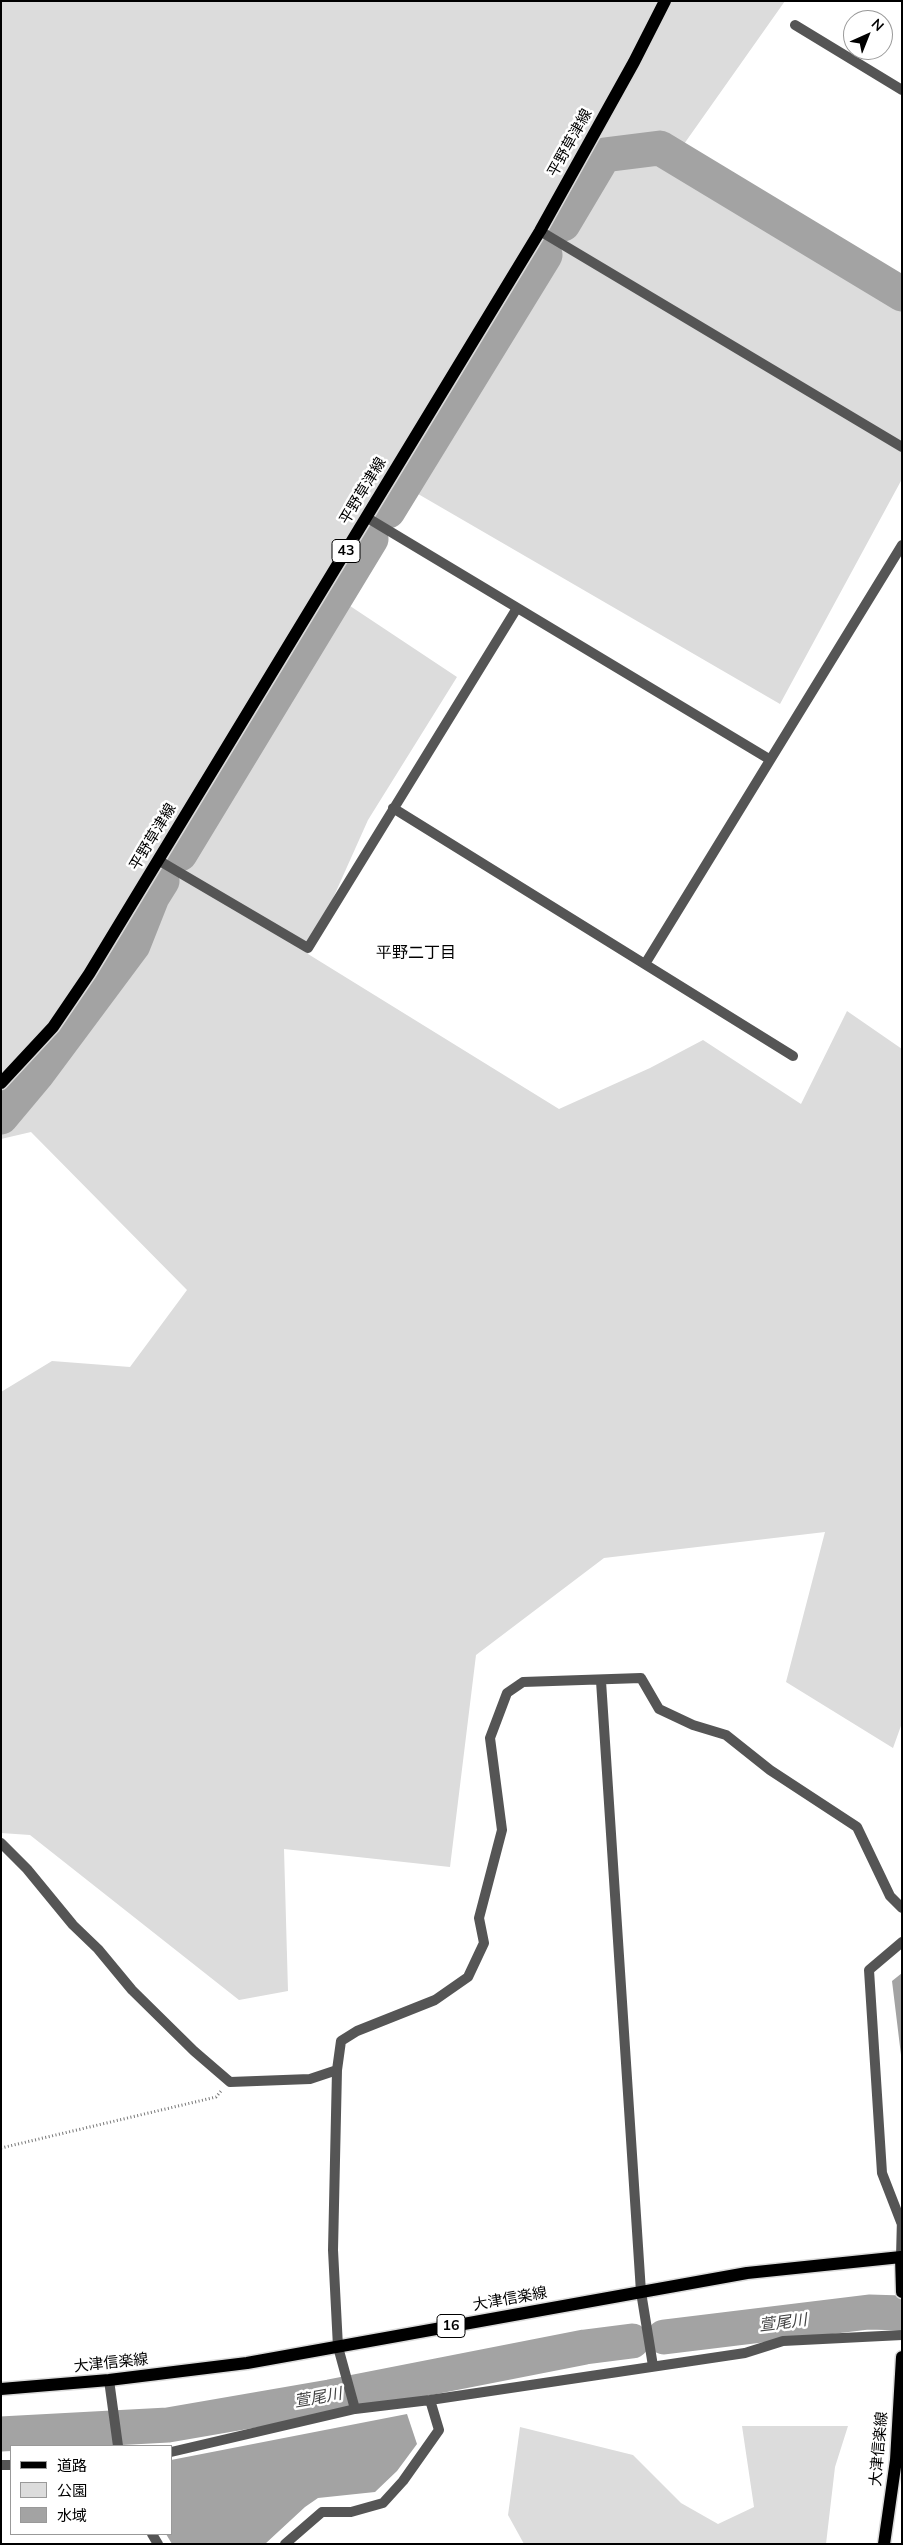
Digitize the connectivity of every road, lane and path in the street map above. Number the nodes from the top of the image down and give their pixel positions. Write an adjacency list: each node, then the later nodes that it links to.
1 (665, 1): 4 (main road, 平野草津線 / 43)
2 (795, 25): 3 (street)
3 (902, 90)
4 (540, 231): 5 (street); 6 (main road, 平野草津線 / 43)
5 (902, 447)
6 (366, 517): 8 (street); 11 (main road, 平野草津線 / 43)
7 (902, 544): 9 (street)
8 (517, 608): 9 (street); 10 (street)
9 (769, 759): 12 (street)
10 (393, 808): 11 (street); 12 (street)
11 (158, 860): 14 (main road, 平野草津線 / 43)
12 (645, 964): 13 (street)
13 (793, 1056)
14 (1, 1083)
15 (601, 1680): 17 (street); 19 (street); 24 (street)
16 (1, 1843): 20 (street)
17 (902, 1908)
18 (902, 1942): 22 (street)
19 (337, 2070): 20 (street); 27 (street)
20 (230, 2082): 21 (path)
21 (1, 2148)
22 (901, 2220): 23 (street)
23 (901, 2257): 24 (main road, 大津信楽線 / 16); 25 (main road)
24 (641, 2292): 27 (main road, 大津信楽線 / 16); 29 (street)
25 (902, 2292)
26 (902, 2335): 29 (street)
27 (338, 2347): 30 (main road, 大津信楽線 / 16); 33 (street)
28 (902, 2357): 37 (main road, 大津信楽線)
29 (653, 2366): 32 (street)
30 (108, 2380): 31 (main road, 大津信楽線 / 16); 34 (street)
31 (1, 2389)
32 (430, 2400): 33 (street); 36 (street)
33 (355, 2408): 35 (street)
34 (118, 2445)
35 (172, 2452)
36 (285, 2544)
37 (884, 2544)

